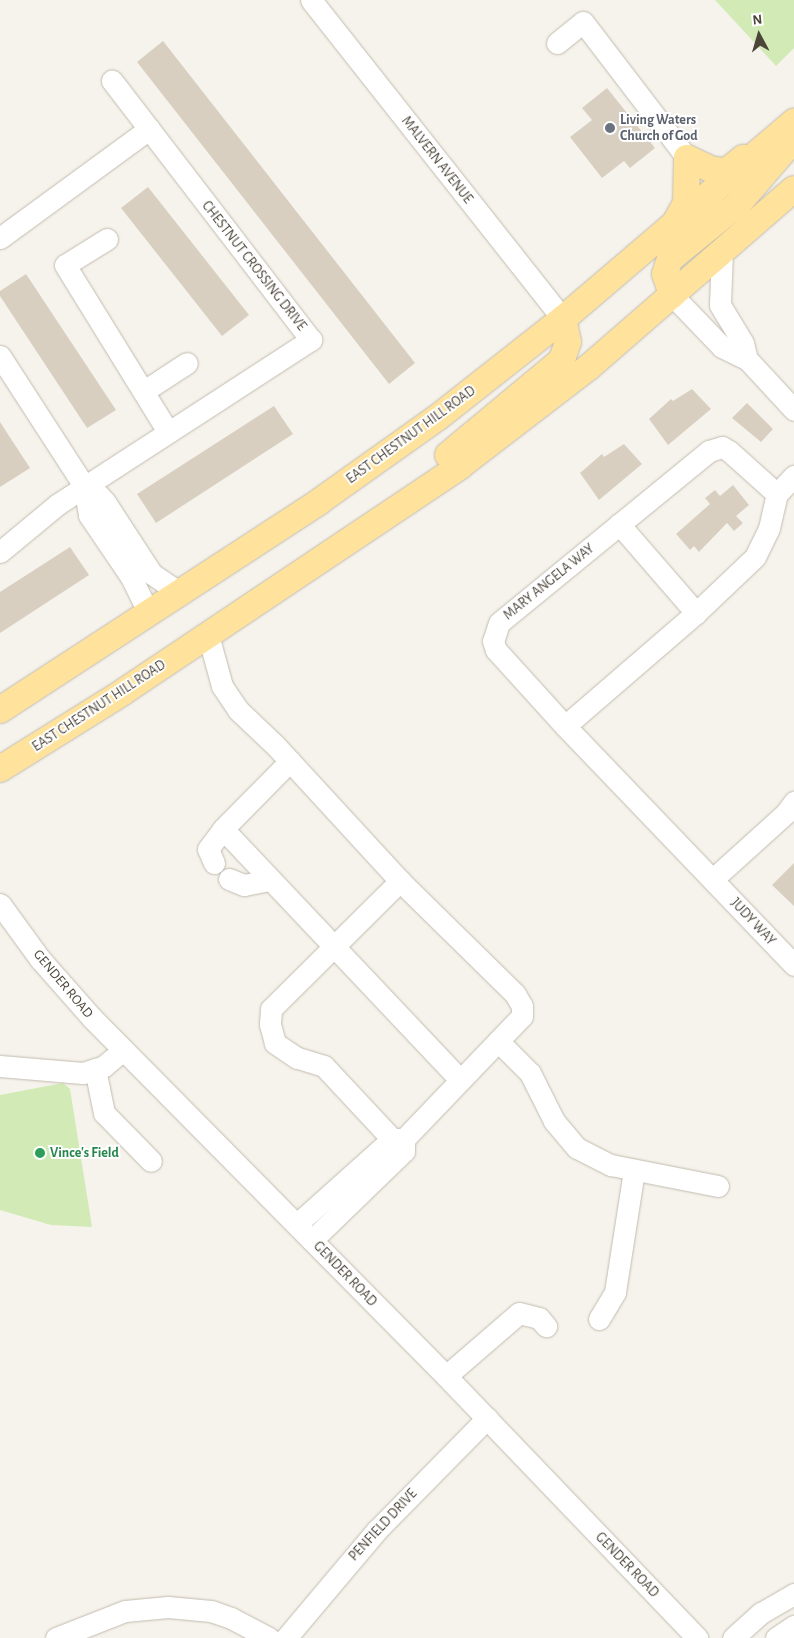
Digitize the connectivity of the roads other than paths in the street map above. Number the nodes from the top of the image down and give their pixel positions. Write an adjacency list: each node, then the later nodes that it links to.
1 (311, 0): 14 (street, MALVERN AVENUE)
2 (557, 43): 7 (street)
3 (112, 81): 5 (street, CHESTNUT CROSSING DRIVE)
4 (794, 120): 7 (main road); 9 (main road, EAST CHESTNUT HILL ROAD)
5 (149, 129): 10 (street); 20 (street, CHESTNUT CROSSING DRIVE)
6 (794, 139): 13 (main road)
7 (687, 158): 9 (main road)
8 (794, 189): 12 (main road, EAST CHESTNUT HILL ROAD)
9 (672, 228): 14 (main road, EAST CHESTNUT HILL ROAD)
10 (0, 238)
11 (107, 239): 18 (street)
12 (722, 252): 13 (main road, EAST CHESTNUT HILL ROAD); 16 (street)
13 (672, 295): 16 (street); 24 (main road, EAST CHESTNUT HILL ROAD)
14 (563, 319): 24 (main road); 27 (main road, EAST CHESTNUT HILL ROAD)
15 (0, 356): 22 (street)
16 (747, 359): 19 (street)
17 (187, 363): 18 (street)
18 (144, 391): 20 (street)
19 (794, 410)
20 (168, 432): 22 (street, CHESTNUT CROSSING DRIVE)
21 (794, 476): 23 (street)
22 (84, 486): 26 (street, CHESTNUT CROSSING DRIVE); 27 (street); 29 (street)
23 (777, 494): 25 (street, MARY ANGELA WAY); 28 (street)
24 (377, 522): 30 (main road, EAST CHESTNUT HILL ROAD)
25 (619, 524): 28 (street); 32 (street, MARY ANGELA WAY)
26 (1, 550)
27 (180, 593): 29 (main road, EAST CHESTNUT HILL ROAD)
28 (696, 613): 32 (street)
29 (146, 615): 31 (main road, EAST CHESTNUT HILL ROAD)
30 (208, 635): 33 (street); 34 (main road, EAST CHESTNUT HILL ROAD)
31 (0, 710)
32 (565, 726): 39 (street, MARY ANGELA WAY)
33 (290, 761): 36 (street); 41 (street)
34 (1, 769)
35 (794, 802): 39 (street)
36 (223, 829): 37 (street); 40 (street)
37 (214, 863)
38 (229, 879): 40 (street)
39 (712, 879): 44 (street, JUDY WAY)
40 (270, 880): 43 (street)
41 (400, 881): 43 (street); 45 (street)
42 (0, 904): 46 (street, GENDER ROAD)
43 (332, 947): 49 (street); 50 (street)
44 (794, 965)
45 (498, 1041): 49 (street); 52 (street)
46 (123, 1050): 48 (street); 54 (street, GENDER ROAD)
47 (0, 1066): 48 (street)
48 (95, 1069): 51 (street)
49 (460, 1080): 50 (street)
50 (398, 1139): 54 (street); 55 (street)
51 (151, 1161)
52 (634, 1170): 53 (street); 56 (street)
53 (718, 1186)
54 (297, 1224): 55 (street, GENDER ROAD)
55 (312, 1240): 58 (street, GENDER ROAD)
56 (598, 1320)
57 (546, 1326): 58 (street)
58 (446, 1376): 59 (street, GENDER ROAD)
59 (487, 1418): 64 (street, PENFIELD DRIVE); 65 (street, GENDER ROAD)
60 (794, 1594): 66 (street)
61 (794, 1626): 67 (street)
62 (56, 1638): 63 (street)
63 (269, 1638)
64 (286, 1638)
65 (697, 1638)
66 (733, 1638)
67 (776, 1638)

